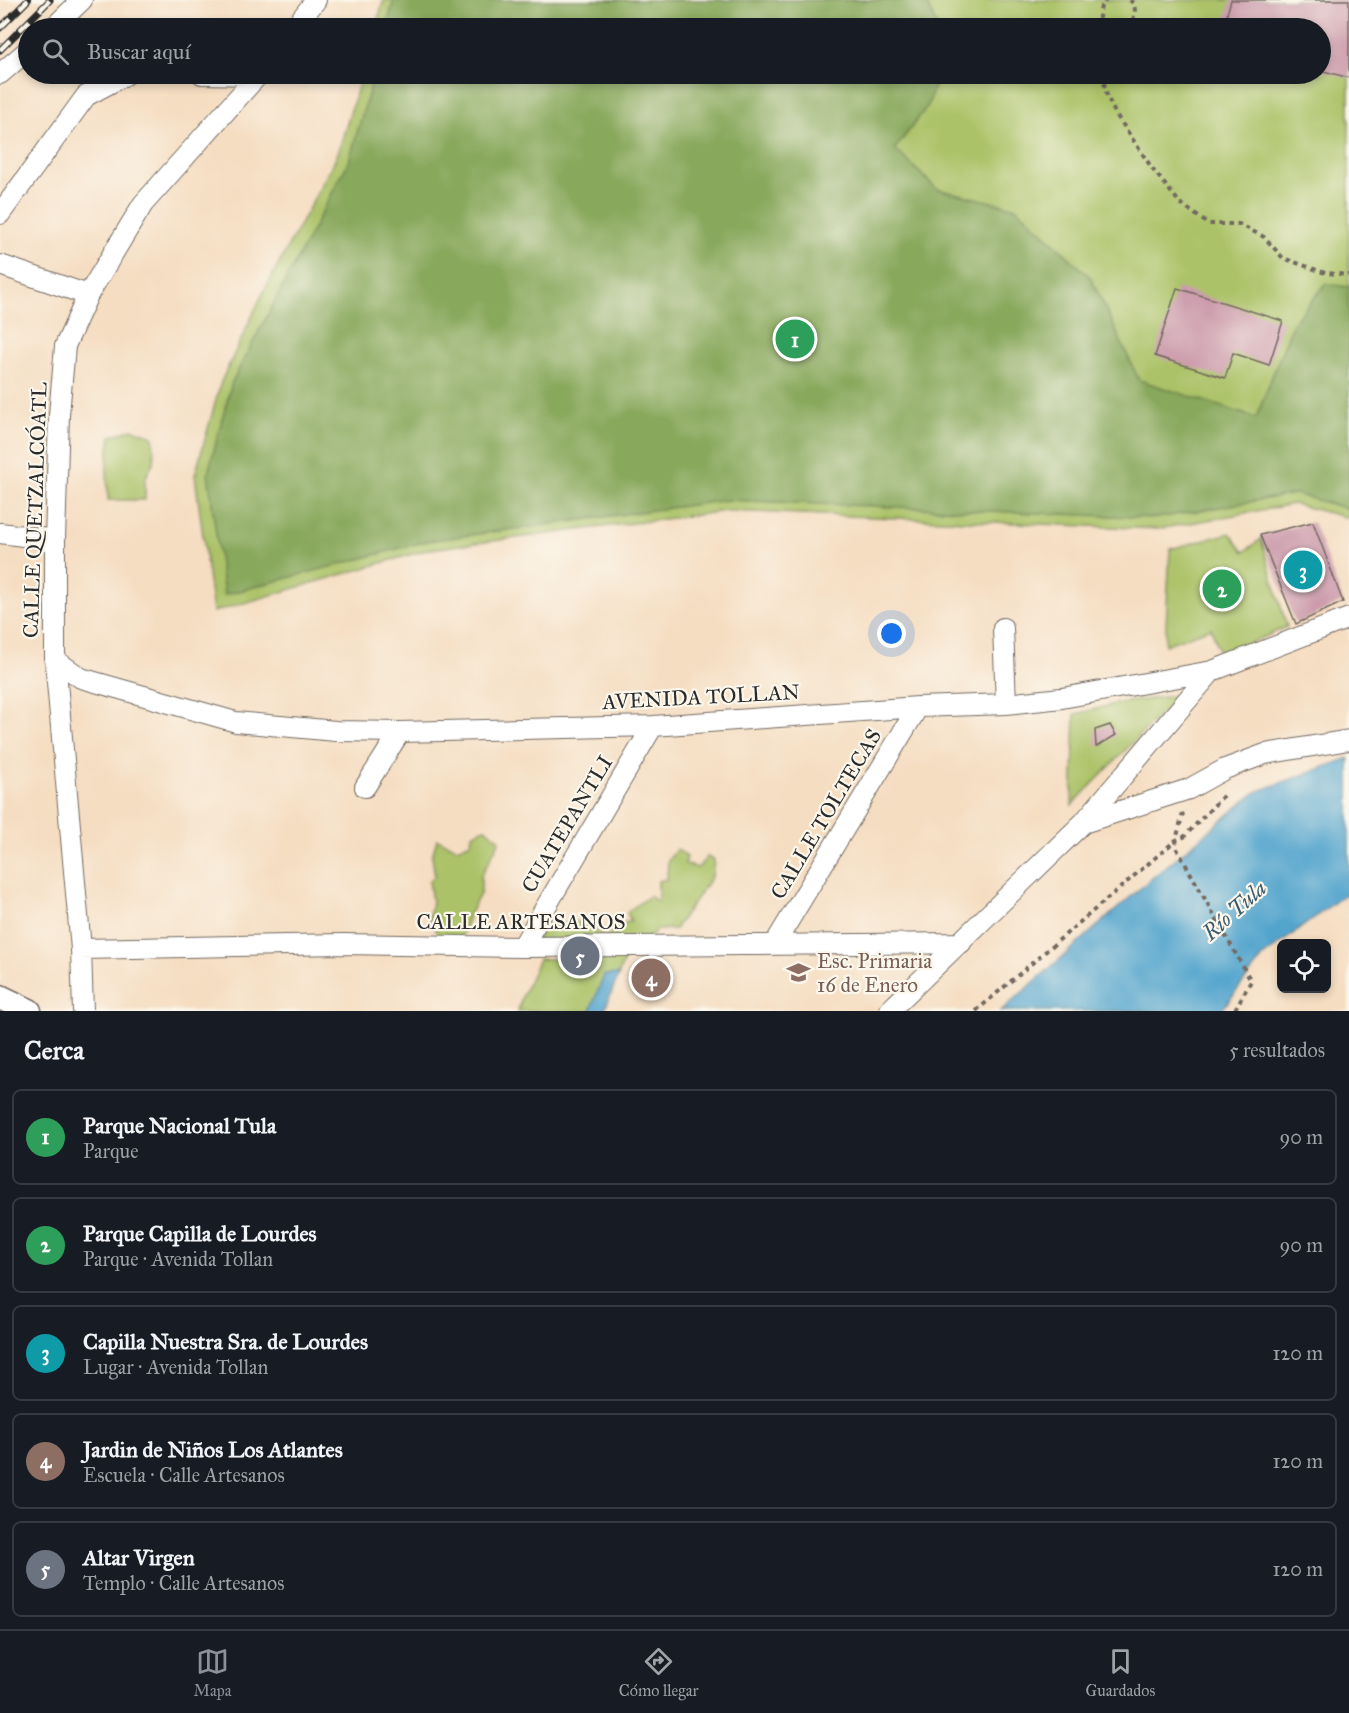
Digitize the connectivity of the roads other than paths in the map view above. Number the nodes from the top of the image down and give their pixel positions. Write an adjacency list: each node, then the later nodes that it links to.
1 (82, 0): 3 (street)
2 (316, 0): 4 (street)
3 (63, 18)
4 (302, 18)
5 (18, 59): 6 (street)
6 (0, 74)
7 (108, 84): 9 (street)
8 (250, 84): 11 (street, CALLE QUETZALCÓATL)
9 (0, 214)
10 (0, 265): 11 (street)
11 (88, 295): 13 (street, CALLE QUETZALCÓATL)
12 (0, 532): 13 (street)
13 (55, 540): 16 (street, CALLE QUETZALCÓATL)
14 (1349, 618): 17 (street, AVENIDA TOLLAN)
15 (1003, 627): 18 (street)
16 (55, 660): 21 (street, AVENIDA TOLLAN); 28 (street, CALLE QUETZALCÓATL)
17 (1212, 670): 18 (street, AVENIDA TOLLAN); 24 (street)
18 (1006, 704): 19 (street, AVENIDA TOLLAN)
19 (918, 707): 20 (street, AVENIDA TOLLAN); 26 (street, CALLE TOLTECAS)
20 (652, 726): 21 (street, AVENIDA TOLLAN); 27 (street, CUATEPANTLI)
21 (400, 732): 23 (street)
22 (1349, 740): 24 (street)
23 (365, 787)
24 (1083, 823): 25 (street)
25 (961, 943): 26 (street, CALLE ARTESANOS); 32 (street)
26 (774, 945): 27 (street, CALLE ARTESANOS)
27 (522, 947): 28 (street, CALLE ARTESANOS)
28 (81, 950): 31 (street, CALLE QUETZALCÓATL)
29 (0, 997): 30 (street)
30 (29, 1011)
31 (83, 1011)
32 (889, 1011)

